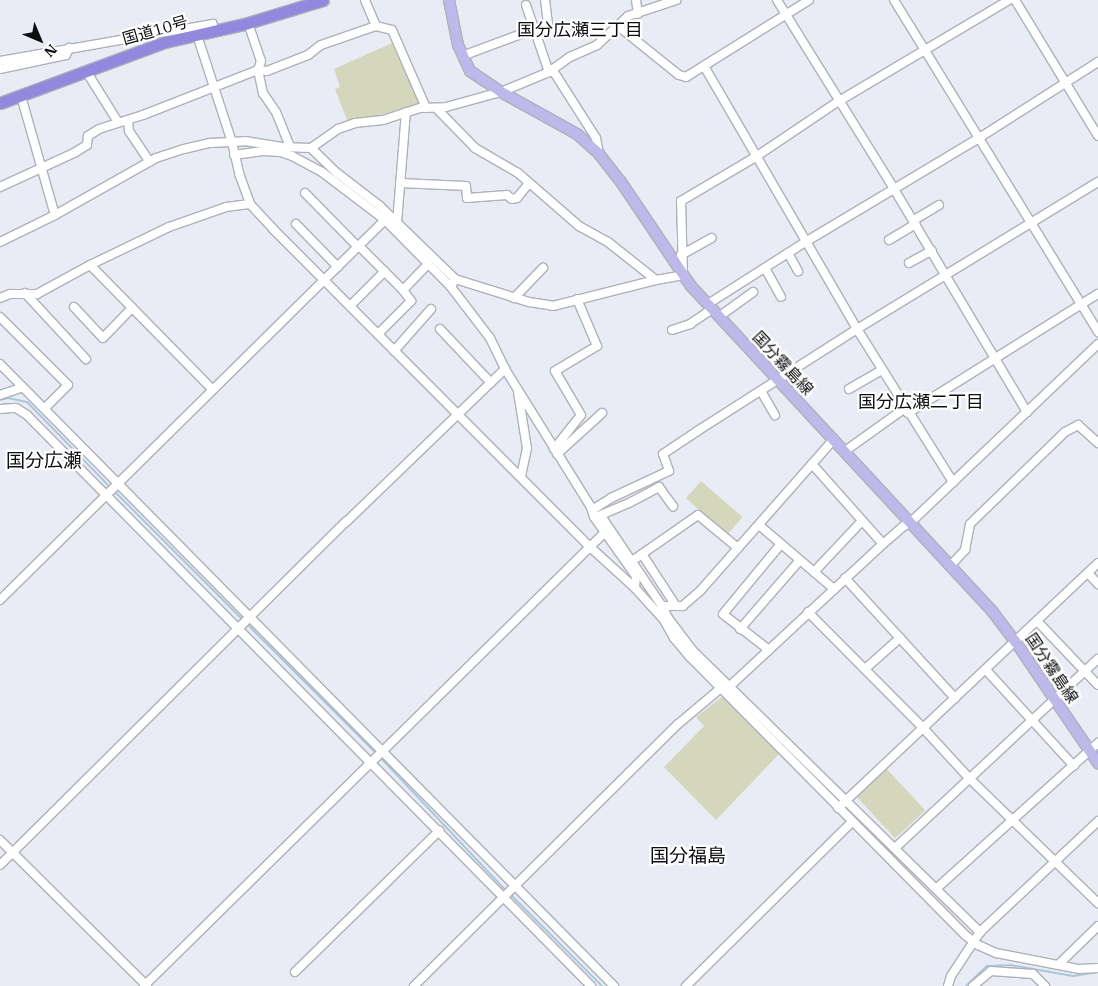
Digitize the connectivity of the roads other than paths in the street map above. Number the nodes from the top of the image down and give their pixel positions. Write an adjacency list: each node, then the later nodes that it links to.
1 (323, 0): 15 (highway, 国道10号)
2 (365, 0): 16 (street)
3 (450, 0): 23 (main road, 国分霧島線)
4 (545, 0): 19 (street)
5 (636, 0): 13 (street)
6 (676, 0): 13 (street)
7 (777, 0): 14 (street)
8 (809, 0): 14 (street)
9 (894, 0): 22 (street)
10 (1009, 0): 22 (street)
11 (1015, 0): 31 (street)
12 (526, 6): 19 (street)
13 (638, 14): 17 (street)
14 (786, 14): 26 (street); 35 (street)
15 (248, 23): 18 (highway, 国道10号); 29 (street)
16 (376, 26): 29 (street); 37 (street)
17 (618, 26): 26 (street); 30 (street)
18 (215, 27): 20 (highway, 国道10号); 21 (street)
19 (533, 30): 23 (street); 30 (street)
20 (197, 35): 28 (highway, 国道10号); 32 (street)
21 (68, 50): 24 (street); 27 (street)
22 (925, 52): 35 (street); 43 (street)
23 (462, 56): 33 (main road, 国分霧島線)
24 (0, 60)
25 (1098, 62): 31 (street)
26 (704, 66): 49 (street)
27 (0, 69)
28 (86, 70): 34 (highway, 国道10号); 41 (street)
29 (258, 70): 32 (street); 45 (street)
30 (550, 70): 33 (street); 47 (street)
31 (1066, 84): 42 (street); 43 (street)
32 (214, 86): 40 (street); 44 (street)
33 (501, 92): 38 (street); 47 (main road, 国分霧島線)
34 (21, 96): 36 (highway, 国道10号); 51 (street)
35 (840, 101): 49 (street); 56 (street)
36 (0, 103)
37 (426, 108): 38 (street); 39 (street)
38 (436, 108): 54 (street)
39 (406, 112): 46 (street); 53 (street)
40 (128, 120): 41 (street); 50 (street)
41 (118, 122): 51 (street)
42 (1098, 136)
43 (978, 138): 56 (street); 64 (street)
44 (232, 142): 45 (street); 48 (street); 50 (street)
45 (290, 147): 46 (street)
46 (311, 148): 63 (street)
47 (599, 154): 82 (main road, 国分霧島線)
48 (234, 155): 58 (street); 61 (street)
49 (757, 156): 68 (street); 73 (street)
50 (150, 162): 60 (street)
51 (41, 166): 55 (street); 60 (street)
52 (1098, 182): 64 (street)
53 (400, 183): 54 (street); 63 (street)
54 (529, 183): 86 (street)
55 (0, 186)
56 (894, 189): 62 (street); 68 (street)
57 (305, 193): 70 (street)
58 (250, 204): 75 (street); 85 (street)
59 (939, 205): 62 (street)
60 (55, 215): 69 (street)
61 (385, 220): 70 (street); 76 (street)
62 (915, 222): 67 (street); 71 (street)
63 (397, 223): 84 (street)
64 (1031, 223): 83 (street); 97 (street)
65 (296, 224): 77 (street)
66 (712, 238): 73 (street)
67 (890, 240)
68 (807, 241): 72 (street); 104 (street)
69 (0, 242)
70 (359, 246): 77 (street); 80 (street)
71 (932, 250): 74 (street); 83 (street)
72 (788, 254): 79 (street); 81 (street)
73 (681, 255): 82 (street)
74 (909, 263)
75 (90, 265): 90 (street); 99 (street)
76 (427, 265): 87 (street); 88 (street)
77 (338, 267): 85 (street)
78 (543, 268): 94 (street)
79 (765, 268): 92 (street); 101 (street)
80 (384, 271): 88 (street); 96 (street)
81 (798, 271)
82 (683, 275): 86 (street); 101 (main road, 国分霧島線)
83 (946, 275): 104 (street); 111 (street)
84 (455, 279): 87 (street); 94 (street)
85 (324, 280): 96 (street); 120 (street)
86 (656, 280): 95 (street)
87 (451, 287): 113 (street)
88 (403, 290): 107 (street)
89 (753, 292): 101 (street)
90 (25, 293): 93 (street); 110 (street)
91 (1098, 294): 97 (street)
92 (781, 297)
93 (0, 298)
94 (514, 298): 95 (street)
95 (577, 299): 132 (street)
96 (350, 306): 107 (street)
97 (1080, 306): 106 (street); 111 (street)
98 (74, 307): 99 (street)
99 (132, 308): 120 (street)
100 (431, 309): 109 (street)
101 (713, 310): 105 (street); 115 (main road, 国分霧島線)
102 (0, 317): 123 (street)
103 (440, 329): 117 (street)
104 (857, 329): 114 (street); 115 (street)
105 (672, 330)
106 (1098, 332)
107 (378, 334): 109 (street)
108 (1098, 344): 126 (street)
109 (394, 351): 128 (street)
110 (86, 359)
111 (996, 359): 126 (street); 127 (street)
112 (0, 364): 118 (street)
113 (505, 369): 116 (street); 117 (street)
114 (882, 370): 119 (street); 127 (street)
115 (779, 380): 121 (street); 130 (main road, 国分霧島線)
116 (514, 382): 132 (street); 135 (street)
117 (491, 383): 128 (street)
118 (23, 386): 122 (street); 123 (street)
119 (849, 389)
120 (212, 390): 137 (street)
121 (761, 391): 129 (street); 140 (street)
122 (0, 395)
123 (45, 408): 137 (street)
124 (0, 409): 138 (street)
125 (602, 412): 132 (street)
126 (1027, 412): 136 (street)
127 (908, 413): 133 (street); 136 (street)
128 (457, 415): 135 (street); 165 (street)
129 (775, 415)
130 (834, 439): 133 (main road, 国分霧島線); 134 (street)
131 (1098, 443): 153 (street)
132 (556, 451): 140 (street)
133 (845, 451): 142 (main road, 国分霧島線)
134 (812, 464): 141 (street); 143 (street)
135 (521, 476): 147 (street)
136 (953, 482): 142 (street)
137 (116, 485): 138 (street); 165 (street)
138 (107, 494): 161 (street); 168 (street)
139 (673, 506): 140 (street)
140 (596, 514): 144 (street); 151 (street)
141 (861, 522): 146 (street); 154 (street)
142 (911, 522): 146 (street); 153 (main road, 国分霧島線)
143 (759, 525): 145 (street); 148 (street)
144 (605, 532): 147 (street); 156 (street)
145 (781, 544): 150 (street); 169 (street)
146 (883, 544): 157 (street)
147 (589, 546): 159 (street); 184 (street)
148 (738, 548): 149 (street); 163 (street)
149 (642, 554): 151 (street); 163 (street)
150 (800, 560): 154 (street); 169 (street)
151 (632, 561): 156 (street)
152 (1098, 563): 155 (street)
153 (950, 565): 171 (main road, 国分霧島線)
154 (814, 572): 160 (street)
155 (1088, 573): 158 (street); 167 (street)
156 (638, 575): 159 (street); 162 (street)
157 (846, 578): 160 (street); 170 (street)
158 (1098, 584)
159 (635, 588): 166 (street)
160 (834, 589): 164 (street)
161 (0, 600)
162 (662, 606): 163 (street); 166 (street)
163 (676, 606)
164 (808, 612): 172 (street); 174 (street)
165 (248, 619): 168 (street); 184 (street)
166 (666, 619): 178 (street)
167 (1037, 621): 171 (street); 176 (street)
168 (239, 628): 186 (street); 198 (street)
169 (740, 630): 172 (street)
170 (900, 638): 174 (street); 179 (street)
171 (1015, 641): 175 (street); 180 (main road, 国分霧島線)
172 (769, 650): 178 (street)
173 (1098, 658): 176 (street)
174 (865, 669): 182 (street)
175 (986, 670): 179 (street); 181 (street)
176 (1085, 671): 177 (street); 180 (street)
177 (1098, 685)
178 (726, 687): 190 (street); 191 (street); 201 (street)
179 (955, 698): 182 (street)
180 (1055, 699): 181 (street); 185 (main road, 国分霧島線)
181 (1033, 720): 188 (street); 189 (street)
182 (923, 728): 189 (street); 190 (street)
183 (1098, 743): 185 (street)
184 (381, 752): 186 (street); 201 (street)
185 (1090, 752): 187 (main road, 国分霧島線); 188 (street)
186 (372, 761): 195 (street); 211 (street)
187 (1098, 762)
188 (1074, 766): 192 (street)
189 (969, 778): 192 (street); 197 (street)
190 (847, 800): 191 (street); 197 (street)
191 (838, 808): 194 (street)
192 (1012, 819): 199 (street); 202 (street)
193 (1098, 821): 199 (street)
194 (852, 822): 207 (street); 215 (street)
195 (439, 832): 203 (street); 210 (street)
196 (0, 840): 198 (street)
197 (896, 848): 202 (street)
198 (12, 852): 200 (street); 211 (street)
199 (1056, 861): 204 (street); 206 (street)
200 (0, 864)
201 (515, 886): 203 (street); 214 (street)
202 (937, 888): 206 (street)
203 (504, 898): 212 (street); 213 (street)
204 (1098, 903)
205 (1098, 926): 208 (street)
206 (980, 932): 207 (street)
207 (973, 941): 208 (street); 216 (street)
208 (1059, 964): 209 (street)
209 (1098, 968)
210 (295, 972)
211 (145, 986)
212 (414, 986)
213 (591, 986)
214 (614, 986)
215 (686, 986)
216 (948, 986)
217 (973, 986): 218 (street)
218 (1045, 986)

